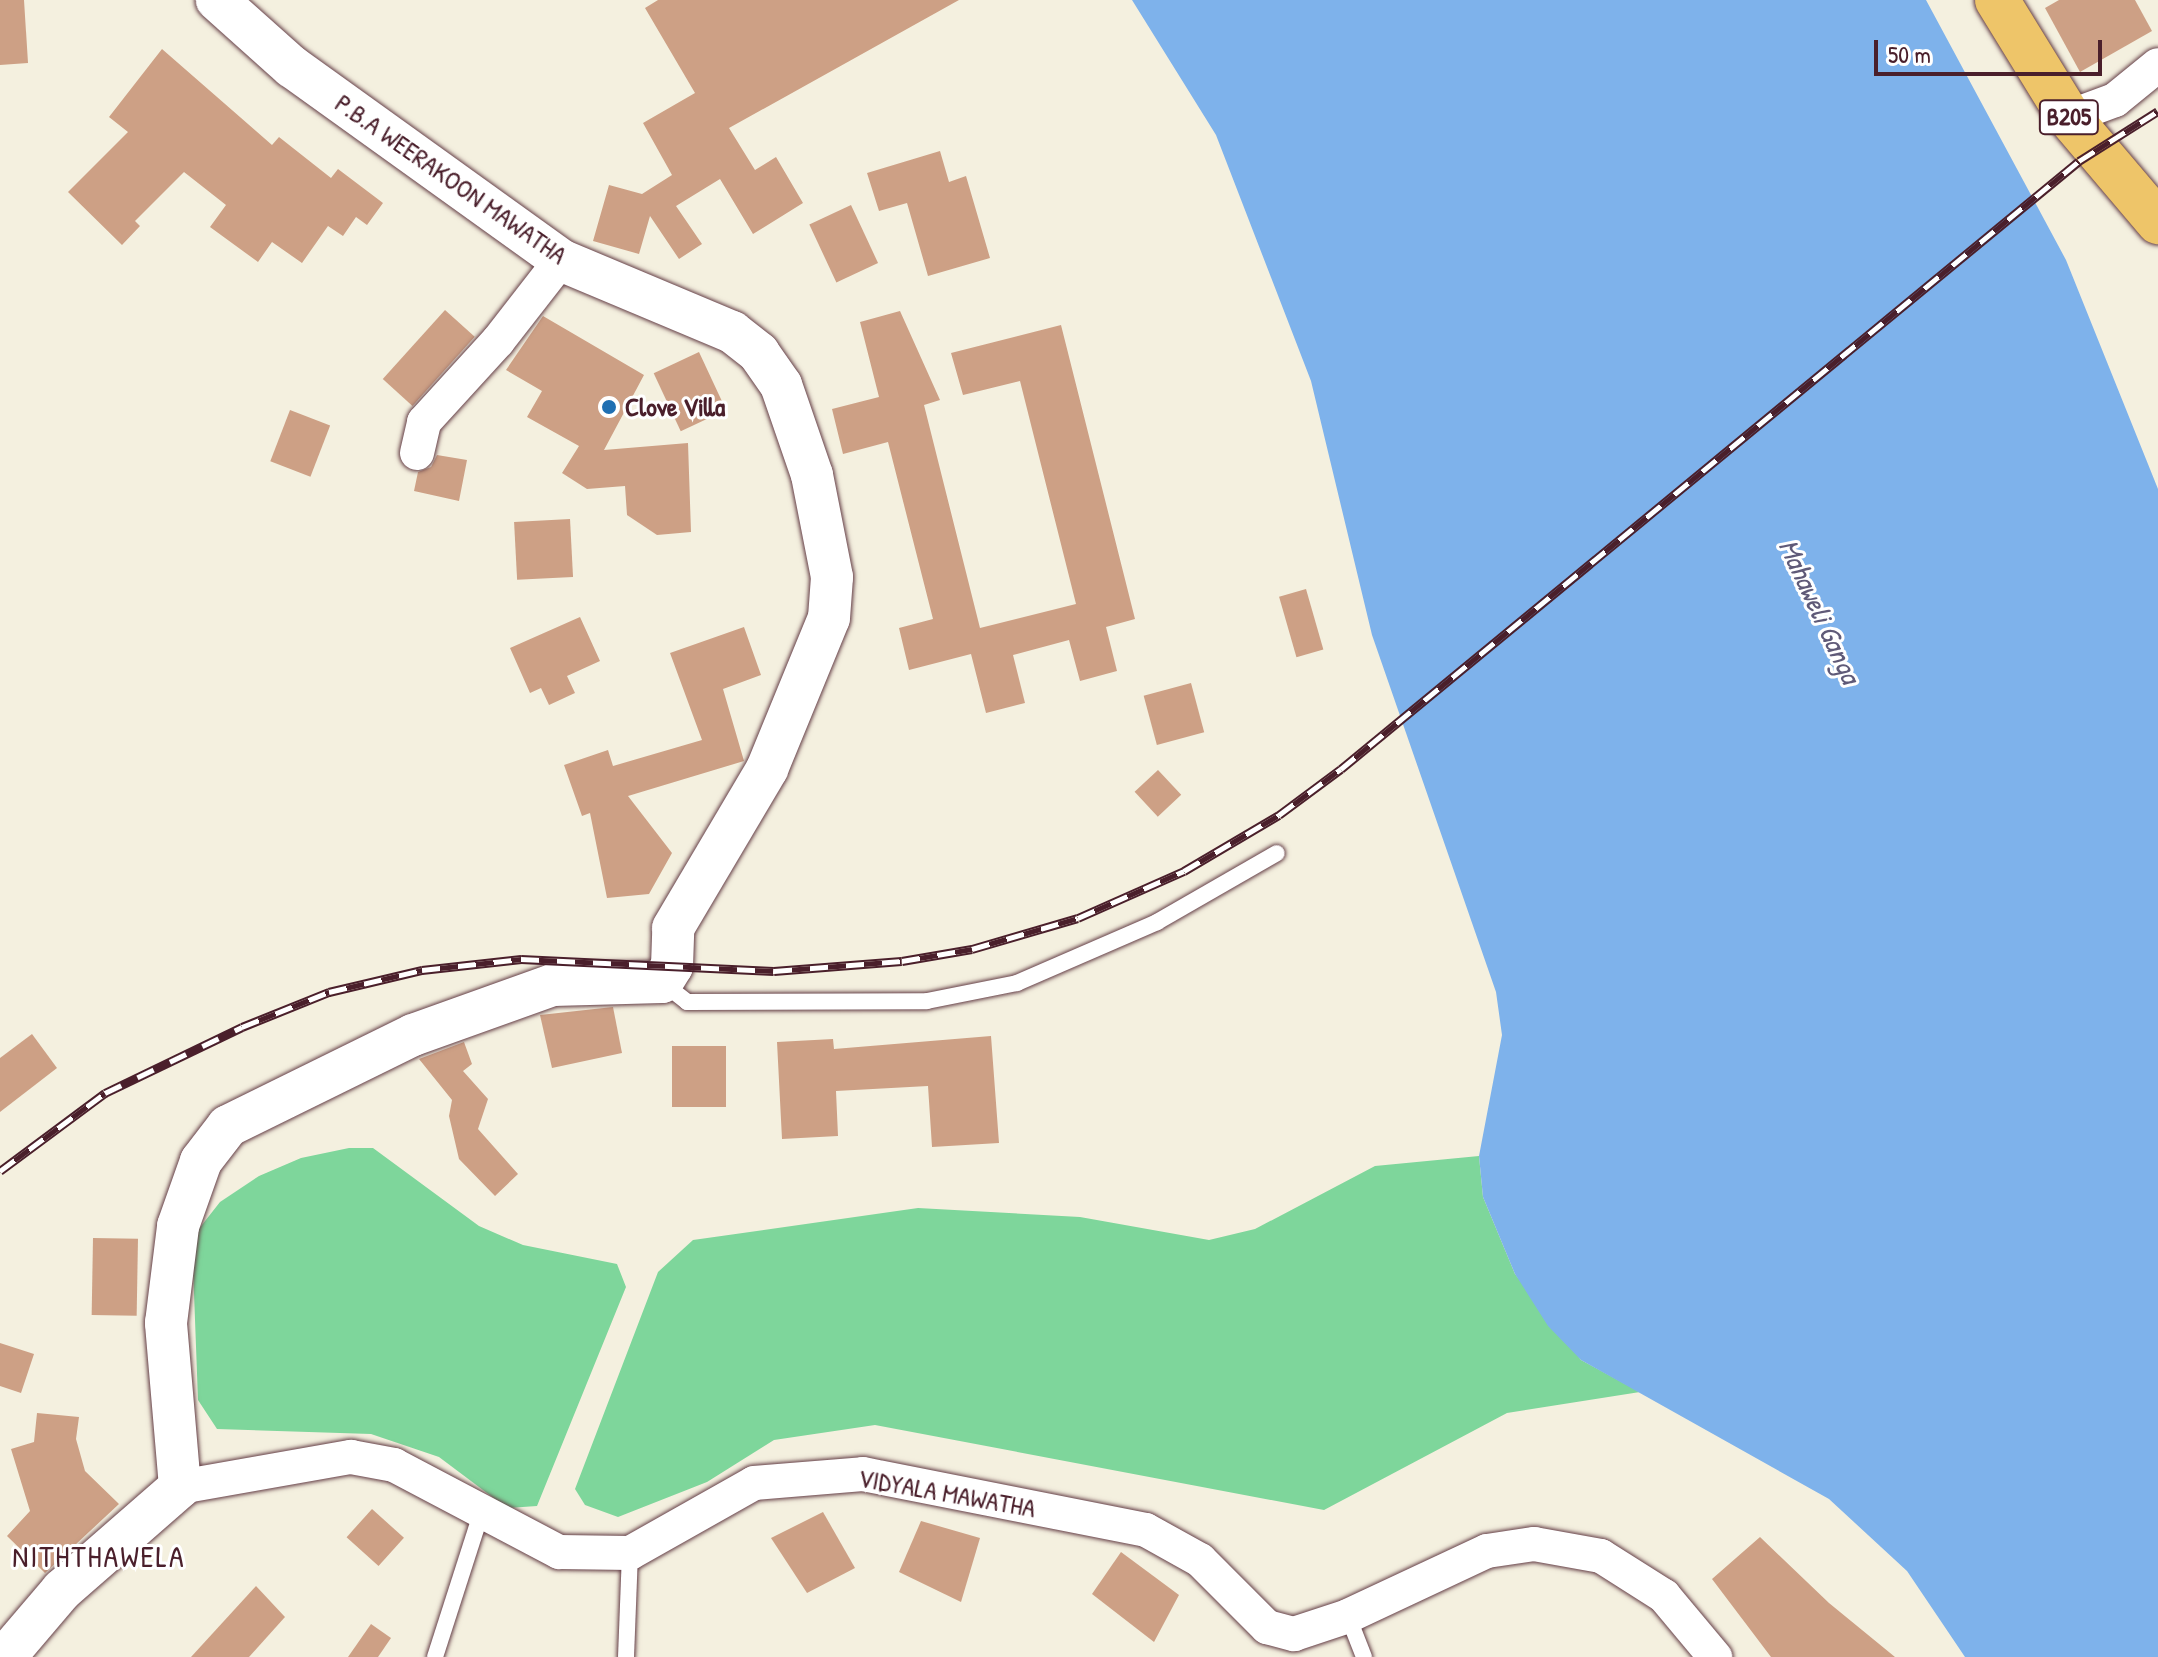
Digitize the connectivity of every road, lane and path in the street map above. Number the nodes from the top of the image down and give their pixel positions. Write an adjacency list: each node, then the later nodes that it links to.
1 (217, 0): 6 (street, P.B.A WEERAKOON MAWATHA)
2 (1997, 0): 4 (main road, B205)
3 (2158, 65): 4 (street)
4 (2069, 117): 5 (main road, B205)
5 (2158, 222)
6 (561, 260): 7 (street); 9 (street, P.B.A WEERAKOON MAWATHA)
7 (417, 453)
8 (1277, 853): 9 (lane)
9 (662, 982): 10 (street)
10 (180, 1487): 11 (street); 14 (street)
11 (482, 1511): 12 (street); 15 (lane)
12 (630, 1553): 13 (street, VIDYALA MAWATHA); 16 (lane)
13 (1348, 1616): 17 (lane); 18 (street, VIDYALA MAWATHA)
14 (5, 1657)
15 (435, 1657)
16 (626, 1657)
17 (1364, 1657)
18 (1715, 1657)

